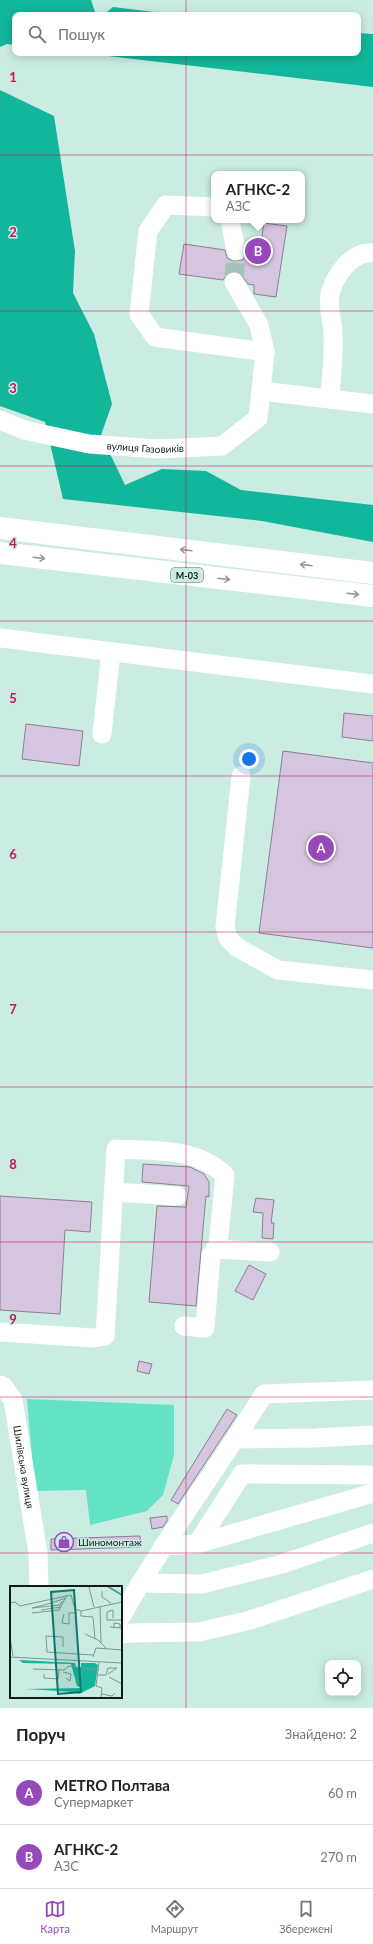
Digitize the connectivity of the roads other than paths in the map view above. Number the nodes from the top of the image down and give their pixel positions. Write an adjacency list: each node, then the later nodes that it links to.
1 (211, 207): 6 (street)
2 (231, 223): 3 (street)
3 (236, 251)
4 (373, 252): 8 (street)
5 (234, 282): 6 (street, вулиця Газовиків)
6 (265, 352): 7 (street, вулиця Газовиків)
7 (261, 391): 8 (street); 10 (street, вулиця Газовиків)
8 (330, 399): 9 (street)
9 (373, 404)
10 (0, 420)
11 (0, 528): 13 (highway, one-way to 11)
12 (0, 553): 14 (highway, М-03, one-way to 14)
13 (373, 573)
14 (373, 596)
15 (0, 638): 16 (street)
16 (111, 652): 17 (street); 18 (street)
17 (373, 684)
18 (102, 734)
19 (241, 776): 20 (street)
20 (373, 980)
21 (114, 1192): 22 (street); 23 (street); 26 (street)
22 (177, 1196)
23 (216, 1249): 24 (street); 25 (street)
24 (270, 1252)
25 (184, 1326)
26 (0, 1332)
27 (0, 1385): 37 (street, Шилівська вулиця)
28 (373, 1390): 30 (street)
29 (373, 1435): 30 (street)
30 (236, 1439): 34 (street)
31 (372, 1484): 33 (street); 33 (street)
32 (373, 1533): 36 (street)
33 (197, 1544): 34 (street)
34 (163, 1546): 36 (street)
35 (373, 1579): 39 (street)
36 (140, 1583): 38 (street)
37 (39, 1586)
38 (122, 1615)
39 (122, 1634)

